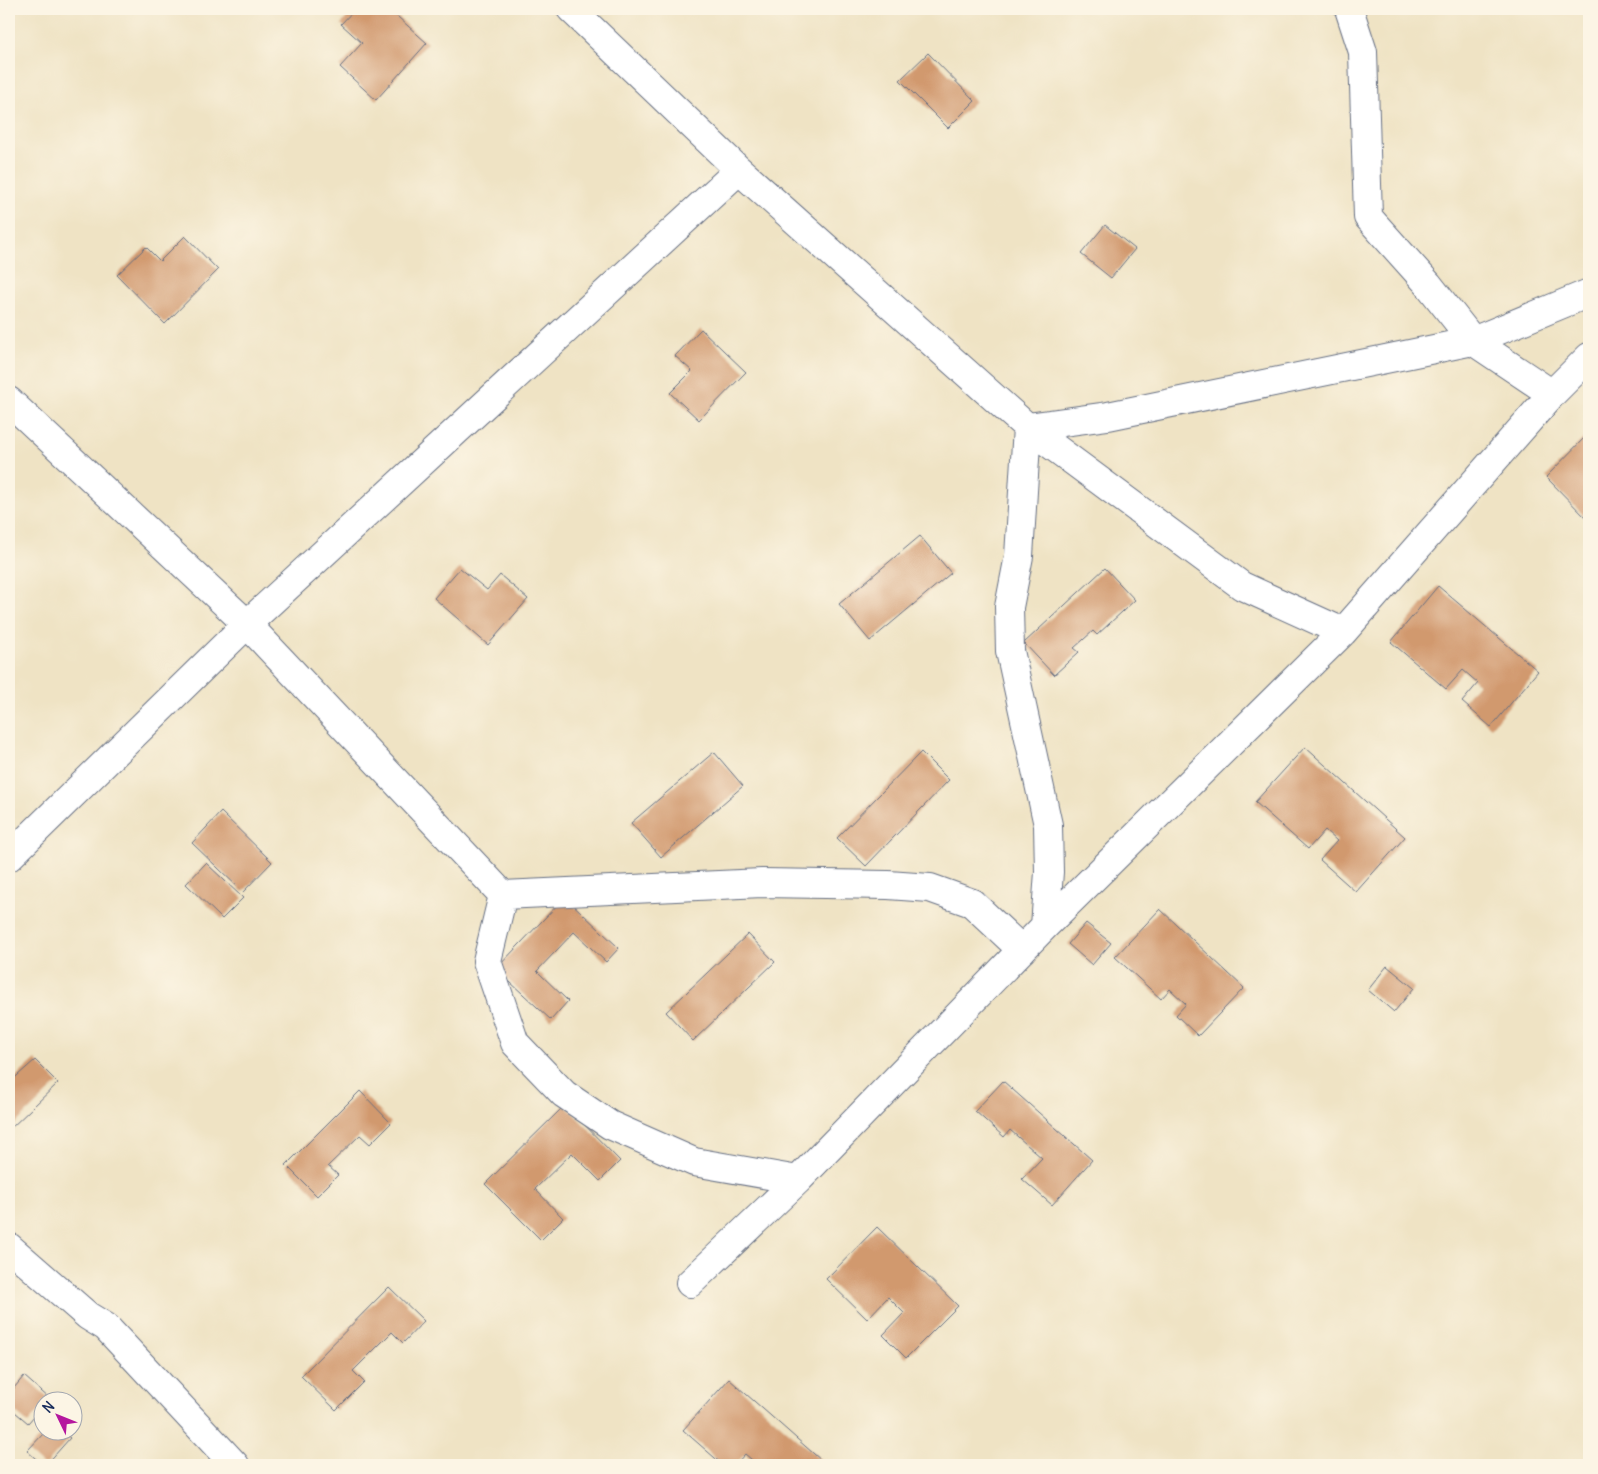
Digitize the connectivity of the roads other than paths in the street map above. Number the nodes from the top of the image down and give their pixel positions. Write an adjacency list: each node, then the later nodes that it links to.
1 (571, 9): 3 (street)
2 (1350, 9): 5 (street)
3 (739, 170): 9 (street); 10 (street)
4 (1589, 293): 5 (street)
5 (1473, 341): 7 (street); 9 (street)
6 (1589, 358): 7 (street)
7 (1552, 394): 11 (street)
8 (9, 401): 10 (street)
9 (1027, 427): 11 (street); 14 (street)
10 (247, 624): 12 (street); 13 (street)
11 (1343, 632): 14 (street)
12 (9, 857)
13 (502, 895): 15 (street); 16 (street)
14 (1045, 926): 15 (street)
15 (1022, 950): 16 (street)
16 (798, 1180): 18 (street)
17 (9, 1247): 19 (street)
18 (690, 1283)
19 (235, 1465)

